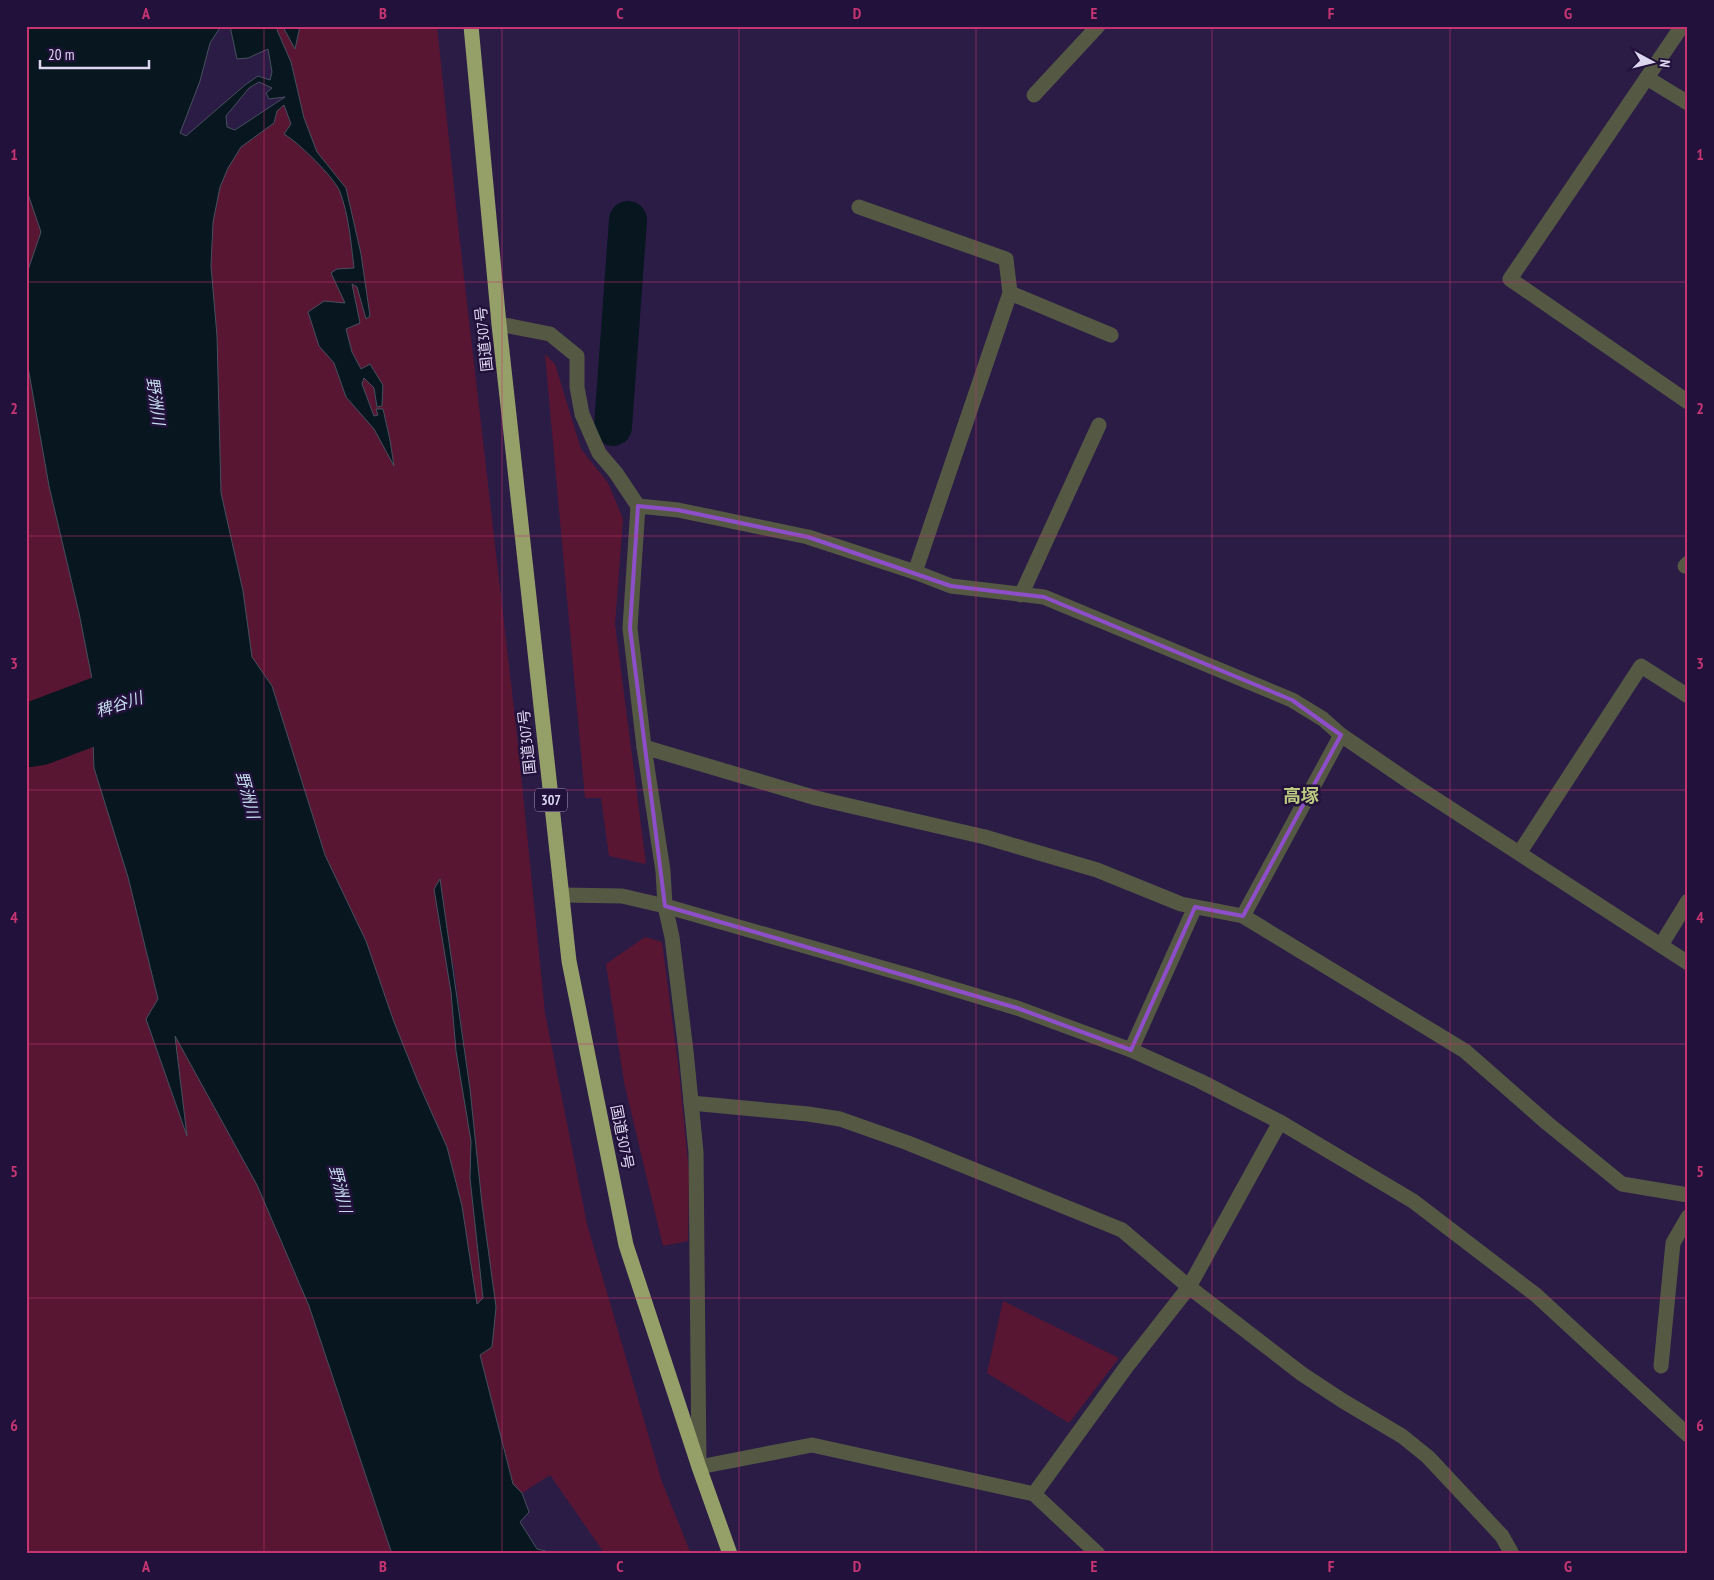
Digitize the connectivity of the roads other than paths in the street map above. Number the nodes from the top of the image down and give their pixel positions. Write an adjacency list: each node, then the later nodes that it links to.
1 (472, 26): 9 (highway, 国道307号 / 307)
2 (1098, 26): 5 (street)
3 (1682, 26): 4 (street)
4 (1647, 78): 6 (street); 11 (street)
5 (1034, 95)
6 (1688, 103)
7 (859, 207): 8 (street)
8 (1010, 293): 10 (street); 14 (street)
9 (499, 324): 13 (street); 20 (highway, 国道307号 / 307)
10 (1111, 335)
11 (1688, 402)
12 (1099, 425): 15 (street)
13 (638, 506): 14 (street); 18 (street)
14 (915, 572): 15 (street)
15 (1021, 595): 17 (street)
16 (1688, 696): 19 (street)
17 (1341, 735): 19 (street); 24 (street)
18 (644, 747): 22 (street); 23 (street)
19 (1520, 852): 25 (street)
20 (562, 895): 22 (street); 35 (highway, 国道307号 / 307)
21 (1688, 901): 25 (street)
22 (665, 906): 27 (street); 28 (street)
23 (1195, 907): 24 (street); 27 (street)
24 (1244, 916): 30 (street)
25 (1661, 944): 26 (street)
26 (1688, 963)
27 (1131, 1050): 29 (street)
28 (691, 1103): 32 (street); 35 (street)
29 (1280, 1122): 32 (street); 34 (street)
30 (1688, 1195)
31 (1688, 1216): 33 (street)
32 (1190, 1287): 36 (street); 39 (street)
33 (1662, 1366)
34 (1688, 1435)
35 (699, 1467): 36 (street); 37 (highway, 国道307号 / 307)
36 (1034, 1494): 38 (street)
37 (730, 1554)
38 (1098, 1554)
39 (1512, 1554)

